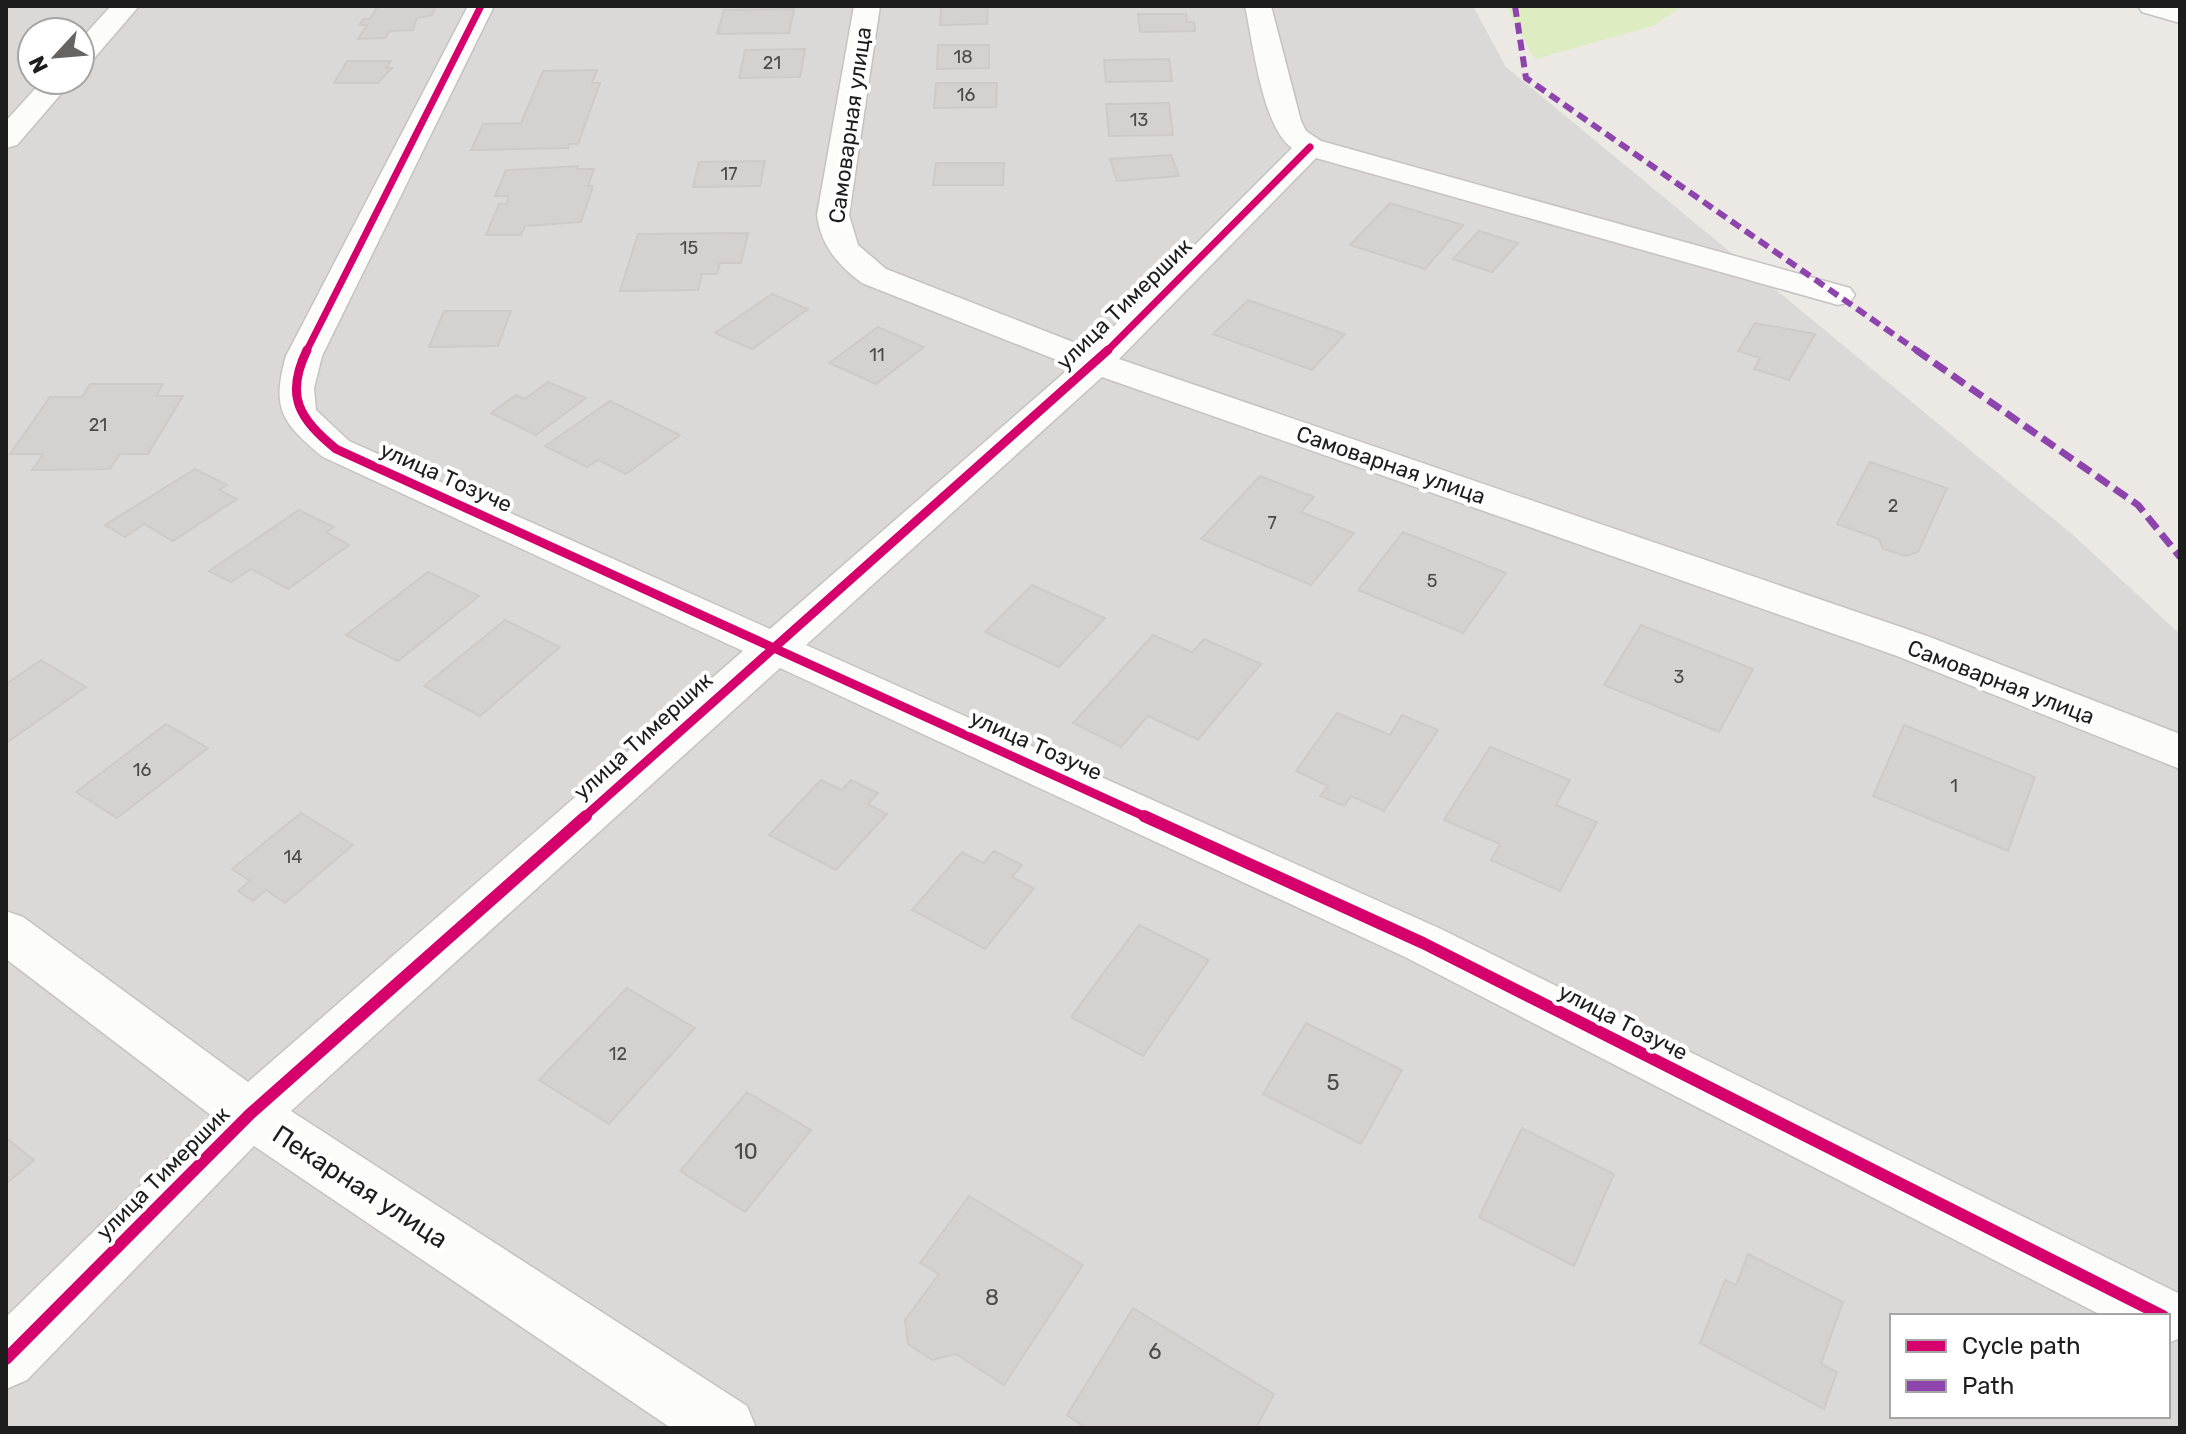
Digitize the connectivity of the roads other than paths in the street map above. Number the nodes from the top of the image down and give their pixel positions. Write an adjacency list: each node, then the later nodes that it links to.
1 (126, 6): 7 (street)
2 (481, 6): 13 (street, улица Тозуче)
3 (867, 6): 12 (street, Самоварная улица)
4 (1258, 6): 10 (street)
5 (2151, 6): 6 (street)
6 (2180, 15)
7 (96, 39)
8 (45, 96): 9 (street)
9 (6, 139)
10 (1310, 147): 11 (street); 12 (street, улица Тимершик)
11 (1838, 295)
12 (1096, 363): 13 (street, улица Тимершик); 14 (street, Самоварная улица)
13 (772, 647): 16 (street, улица Тимершик); 17 (street, улица Тозуче)
14 (2180, 752)
15 (6, 931): 16 (street, Пекарная улица)
16 (250, 1114): 18 (street, улица Тимершик); 19 (street, Пекарная улица)
17 (2160, 1314)
18 (6, 1359)
19 (725, 1428)

